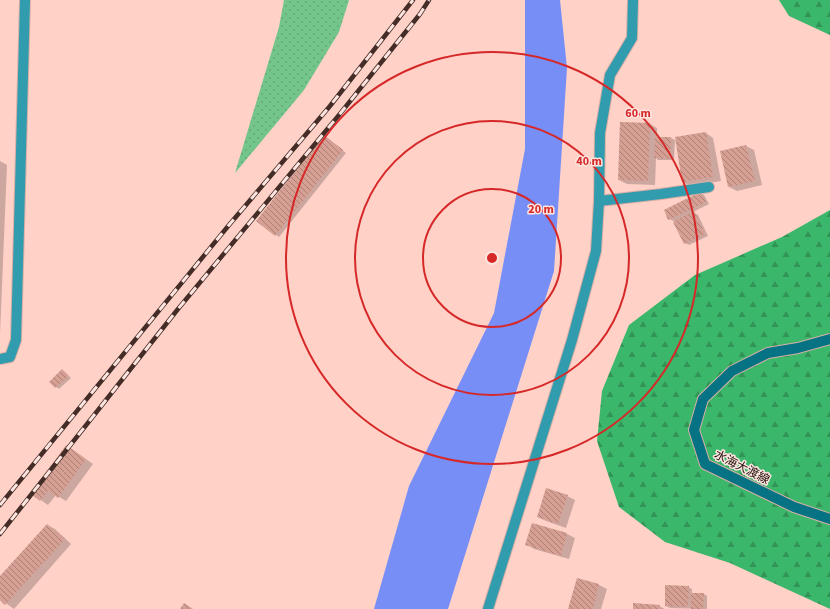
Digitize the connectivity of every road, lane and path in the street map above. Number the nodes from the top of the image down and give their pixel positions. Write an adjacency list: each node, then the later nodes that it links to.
1 (25, 0): 6 (street)
2 (633, 0): 4 (street)
3 (709, 187): 4 (street)
4 (599, 200): 8 (street)
5 (830, 338): 7 (main road, 水海大渡線)
6 (0, 359)
7 (830, 519)
8 (488, 609)

